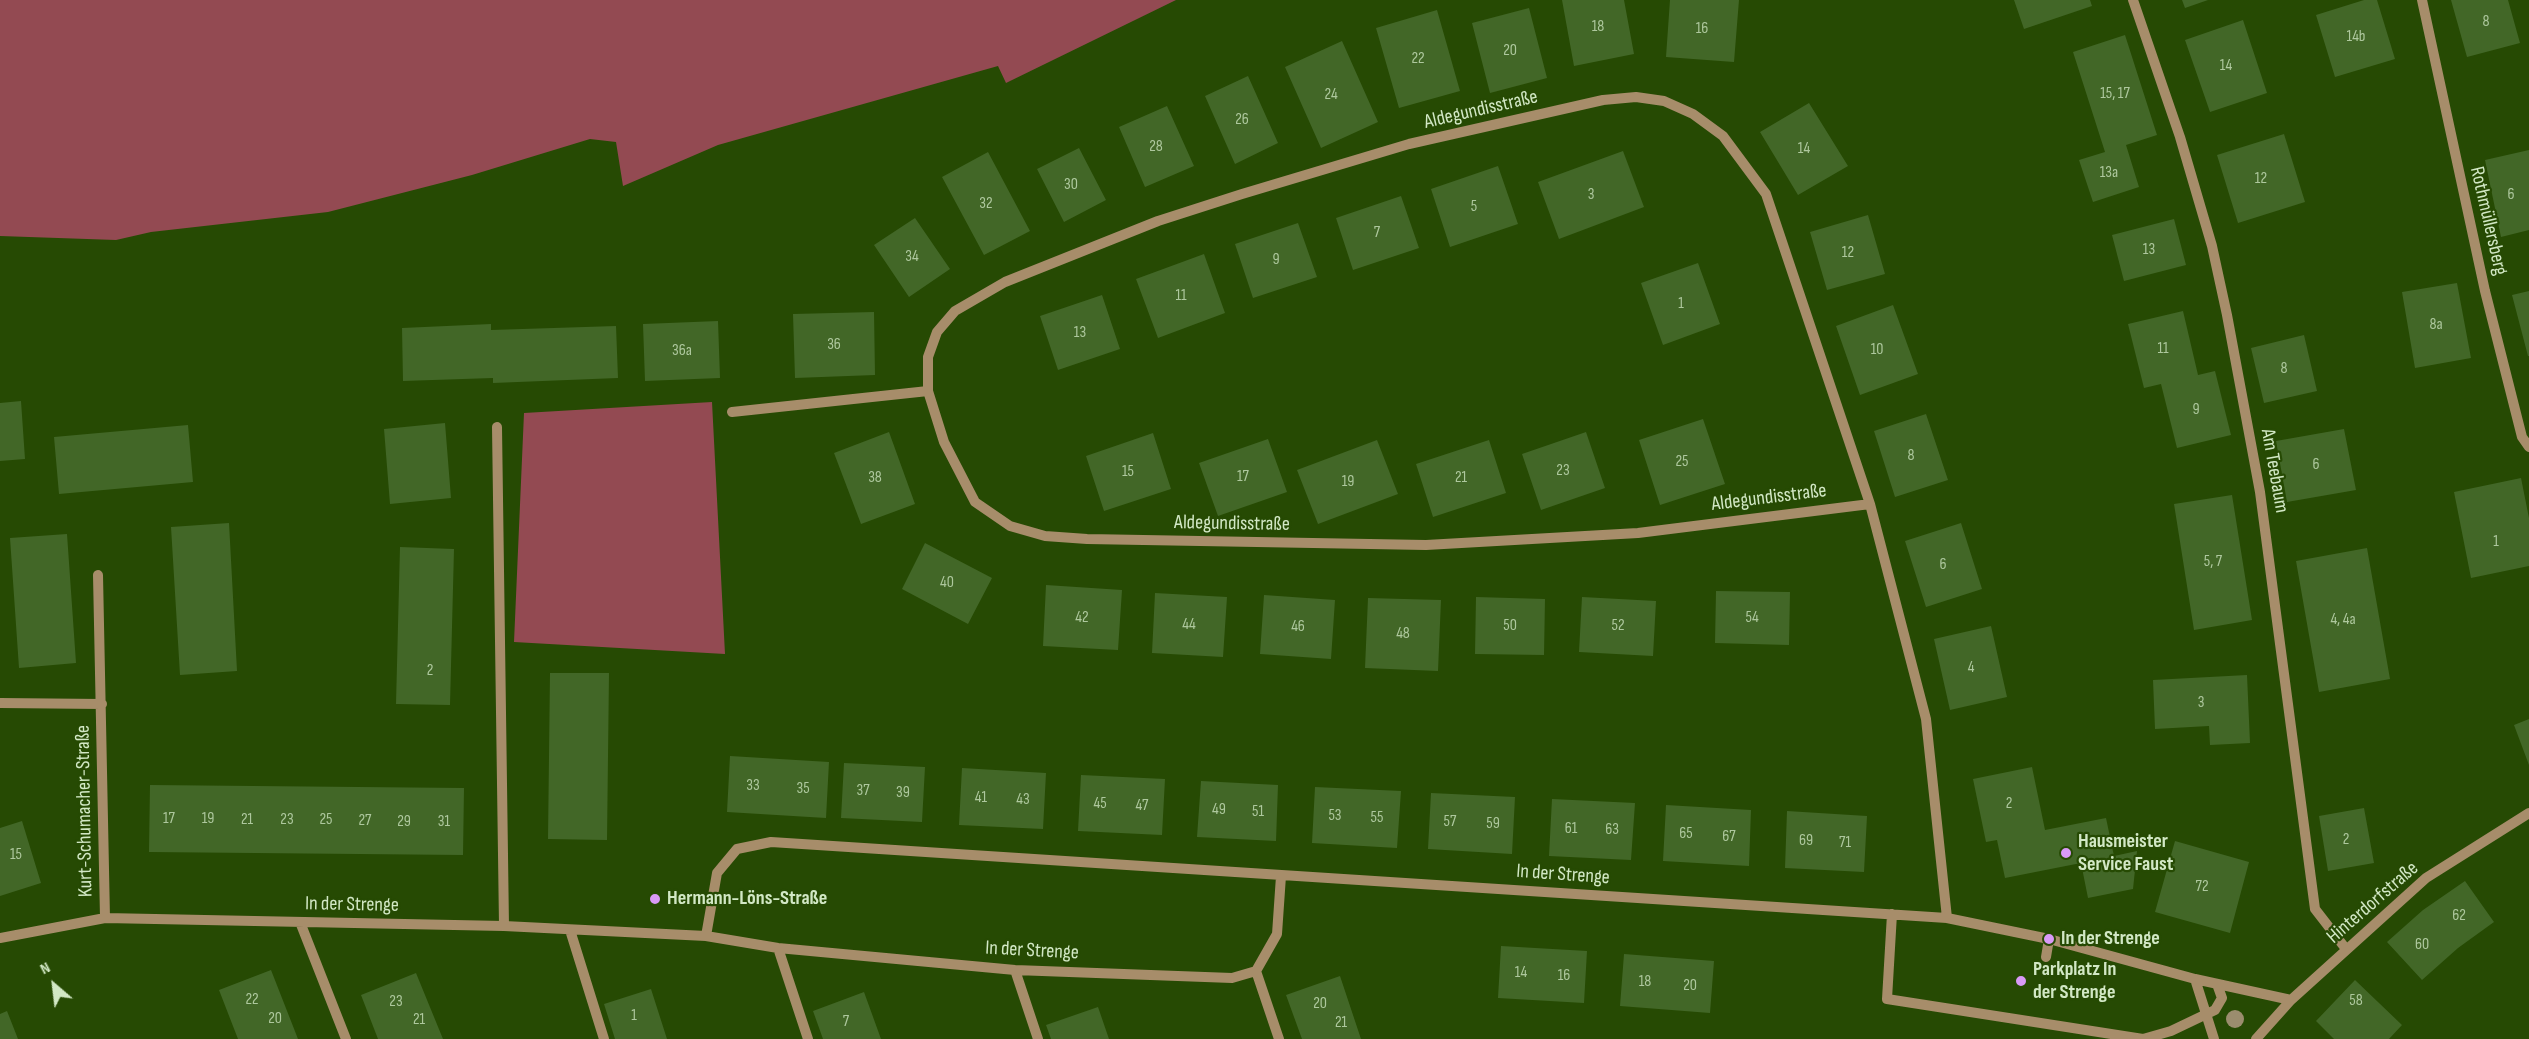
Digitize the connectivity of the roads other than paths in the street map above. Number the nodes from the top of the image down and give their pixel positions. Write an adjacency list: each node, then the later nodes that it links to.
1 (2133, 0): 23 (street, Am Teebaum)
2 (2422, 0): 6 (street, Rothmüllersberg)
3 (928, 391): 4 (street); 7 (street, Aldegundisstraße); 7 (street, Aldegundisstraße)
4 (732, 412)
5 (498, 426): 17 (street)
6 (2529, 447)
7 (1870, 504): 15 (street, Aldegundisstraße)
8 (98, 575): 10 (street, Kurt-Schumacher-Straße)
9 (0, 703): 10 (street, Kurt-Schumacher-Straße)
10 (102, 704): 14 (street, Kurt-Schumacher-Straße)
11 (2529, 813): 23 (street, Hinterdorfstraße)
12 (1281, 876): 13 (street, In der Strenge); 19 (street, In der Strenge); 26 (street)
13 (1892, 914): 15 (street, In der Strenge); 30 (street)
14 (105, 918): 16 (street, In der Strenge); 20 (street, In der Strenge)
15 (1947, 918): 21 (street, In der Strenge)
16 (300, 922): 17 (street, In der Strenge); 31 (street)
17 (504, 926): 18 (street, In der Strenge)
18 (570, 930): 19 (street, In der Strenge); 32 (street)
19 (706, 936): 22 (street, In der Strenge)
20 (0, 938)
21 (2049, 939): 24 (street); 27 (street, In der Strenge)
22 (778, 948): 25 (street, In der Strenge); 33 (street)
23 (2346, 949): 29 (street, Hinterdorfstraße)
24 (2046, 957)
25 (1015, 970): 26 (street, In der Strenge); 34 (street)
26 (1256, 970): 35 (street)
27 (2195, 979): 28 (street, In der Strenge); 30 (street)
28 (2217, 984): 29 (street, In der Strenge); 30 (street)
29 (2291, 1000): 37 (street, Hinterdorfstraße)
30 (2206, 1015): 36 (street)
31 (346, 1039)
32 (604, 1039)
33 (808, 1039)
34 (1038, 1039)
35 (1279, 1039)
36 (2214, 1039)
37 (2256, 1039)

